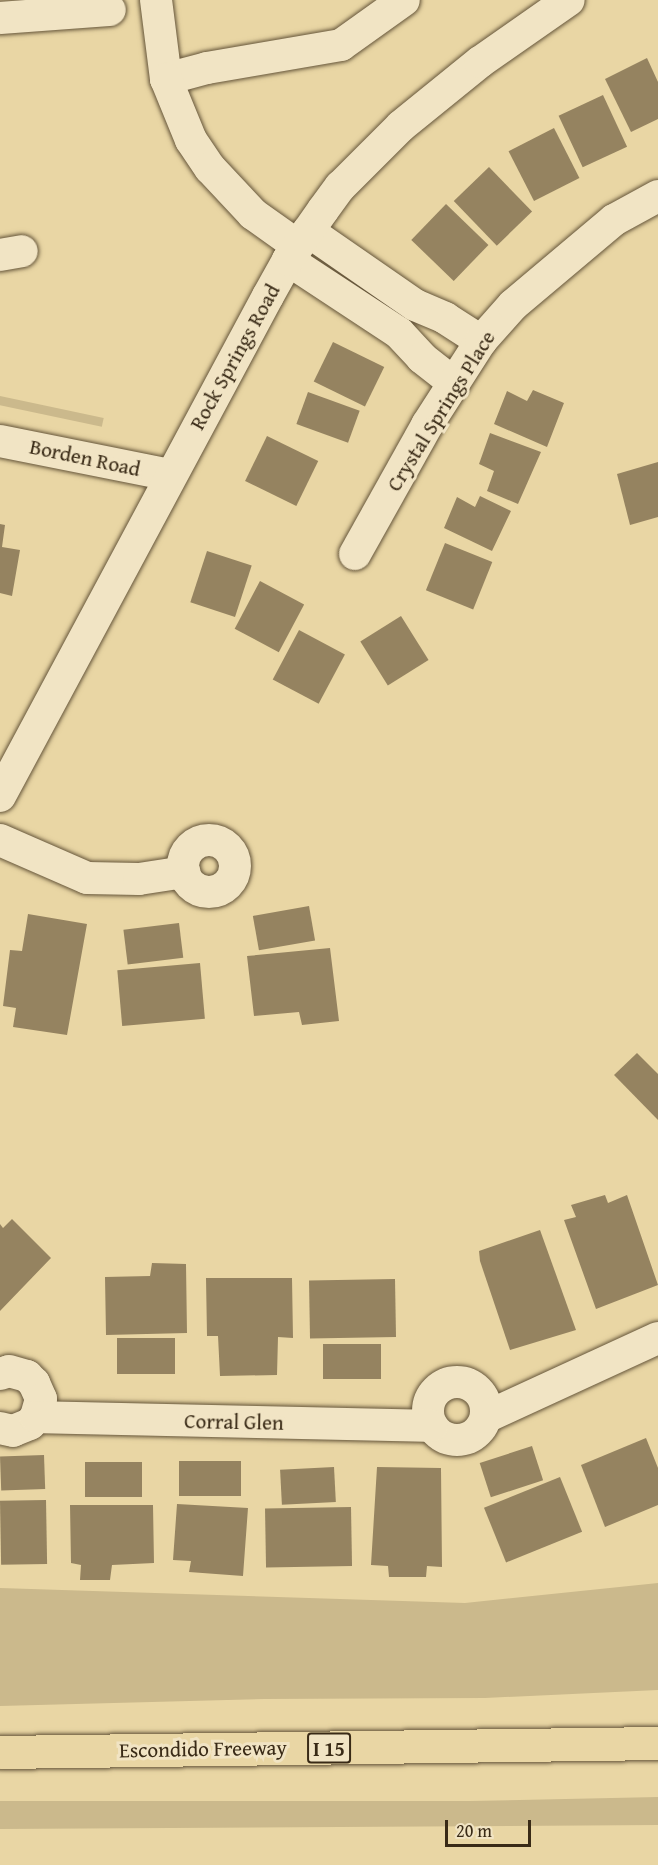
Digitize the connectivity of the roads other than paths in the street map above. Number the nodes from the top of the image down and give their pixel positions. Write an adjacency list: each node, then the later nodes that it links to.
1 (156, 0): 6 (street)
2 (404, 0): 6 (street)
3 (569, 0): 8 (street, Rock Springs Road)
4 (110, 10): 5 (street)
5 (0, 18)
6 (166, 79): 8 (street)
7 (658, 196): 10 (street, Crystal Springs Place)
8 (298, 246): 9 (street); 11 (street); 14 (street, Rock Springs Road)
9 (430, 312): 10 (street); 11 (street)
10 (481, 341): 12 (street, Crystal Springs Place)
11 (409, 344): 12 (street)
12 (454, 383): 15 (street, Crystal Springs Place)
13 (0, 441): 14 (street, Borden Road)
14 (170, 475): 16 (street, Rock Springs Road)
15 (355, 554)
16 (0, 796)
17 (0, 840): 18 (street)
18 (184, 872)
19 (658, 1338): 22 (street, Corral Glen)
20 (0, 1374): 21 (street)
21 (36, 1417): 23 (street, Corral Glen); 24 (street, Corral Glen)
22 (486, 1417): 23 (street, Corral Glen); 23 (street)
23 (432, 1426)
24 (0, 1428)
25 (658, 1743): 26 (highway, Escondido Freeway / I 15)
26 (0, 1752)

